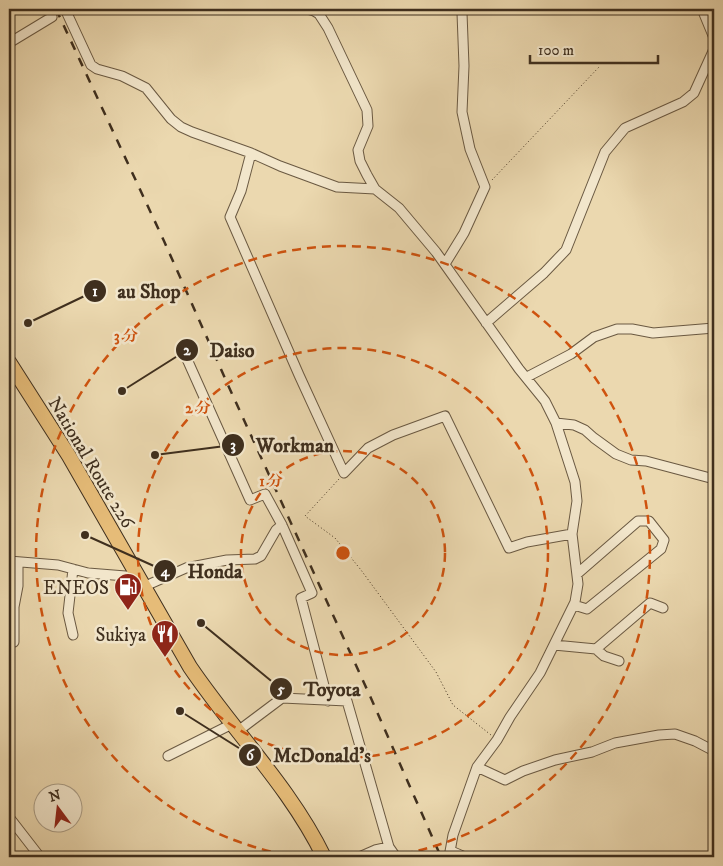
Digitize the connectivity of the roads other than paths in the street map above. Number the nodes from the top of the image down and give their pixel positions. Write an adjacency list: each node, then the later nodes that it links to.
1 (49, 9): 7 (street)
2 (307, 9): 10 (street)
3 (702, 9): 6 (street)
4 (68, 10): 9 (street)
5 (462, 10): 11 (street)
6 (714, 38)
7 (9, 43)
8 (714, 49): 12 (street)
9 (251, 153): 10 (street); 20 (street)
10 (375, 189): 11 (street)
11 (445, 264): 12 (street)
12 (486, 323): 16 (street)
13 (714, 328): 16 (street)
14 (182, 348): 19 (street)
15 (9, 362): 24 (highway, National Route 226)
16 (527, 377): 17 (street)
17 (556, 423): 18 (street); 20 (street)
18 (714, 479)
19 (282, 525): 24 (street); 32 (street)
20 (572, 534): 23 (street)
21 (13, 562): 22 (street); 28 (street)
22 (73, 569): 24 (street); 27 (street)
23 (577, 574): 25 (street); 25 (street)
24 (141, 582): 33 (highway, National Route 226)
25 (574, 605): 29 (street)
26 (663, 608): 30 (street)
27 (73, 635)
28 (14, 642)
29 (554, 645): 30 (street); 36 (street)
30 (596, 649): 31 (street)
31 (619, 661)
32 (328, 700): 33 (street); 38 (street)
33 (235, 728): 35 (street); 41 (highway, National Route 226)
34 (714, 751): 36 (street)
35 (168, 756)
36 (476, 767): 39 (street)
37 (9, 817): 40 (street)
38 (389, 847): 42 (street); 43 (street)
39 (450, 854): 44 (street)
40 (40, 857)
41 (324, 857)
42 (359, 857)
43 (396, 857)
44 (465, 857)

